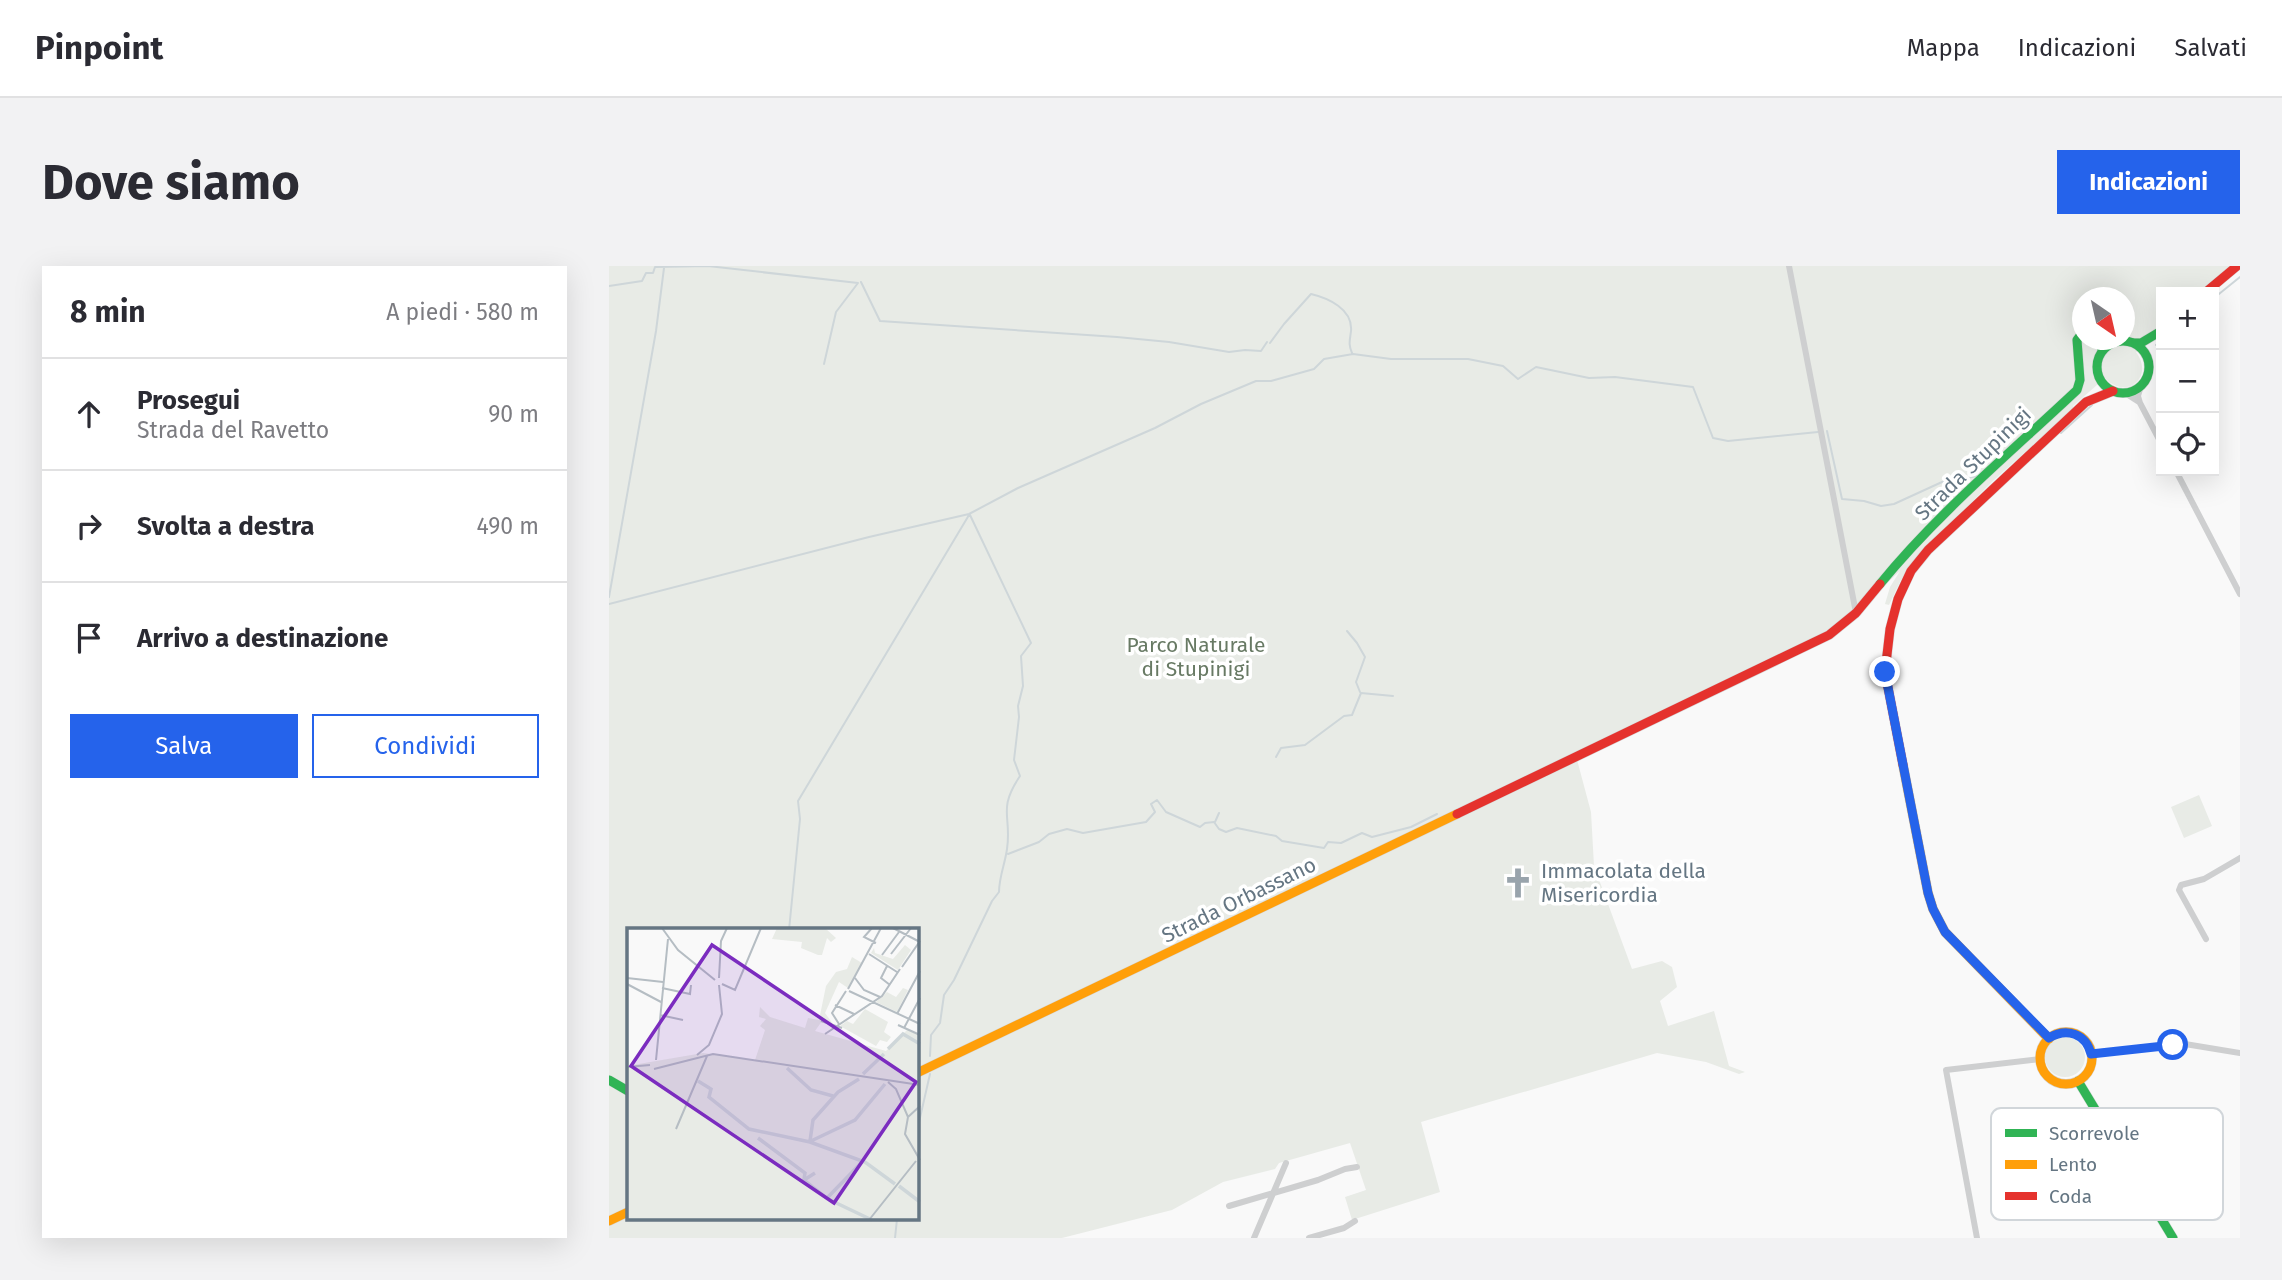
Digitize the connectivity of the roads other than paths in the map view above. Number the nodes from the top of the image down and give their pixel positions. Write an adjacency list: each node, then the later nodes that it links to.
1 (1790, 266): 20 (street)
2 (2237, 266): 3 (main road)
3 (2212, 287)
4 (2156, 334): 6 (main road)
5 (2156, 337): 10 (main road)
6 (2135, 343)
7 (2135, 344): 10 (main road)
8 (2078, 350): 20 (main road, Strada Stupinigi)
9 (2102, 350): 11 (main road)
10 (2146, 354): 12 (main road)
11 (2098, 377): 13 (main road); 15 (main road)
12 (2141, 386): 14 (main road); 16 (street)
13 (2113, 391): 14 (main road); 15 (main road)
14 (2125, 393): 16 (street)
15 (2086, 402): 24 (main road)
16 (2140, 403): 17 (street)
17 (2156, 433)
18 (2179, 476): 19 (street)
19 (2240, 594)
20 (1856, 613): 21 (main road, Strada Stupinigi)
21 (1576, 757): 28 (main road, Strada Orbassano)
22 (2240, 858): 23 (street)
23 (2206, 939)
24 (2049, 1038): 26 (main road); 27 (main road)
25 (2240, 1053): 26 (street)
26 (2091, 1054): 30 (main road)
27 (2040, 1059): 30 (main road); 43 (street)
28 (919, 1072)
29 (609, 1080): 31 (main road)
30 (2078, 1081): 32 (main road)
31 (627, 1090)
32 (2094, 1108)
33 (1286, 1163): 35 (street)
34 (1357, 1167): 35 (street)
35 (1273, 1192): 36 (street); 41 (street)
36 (1229, 1206)
37 (627, 1212): 39 (main road)
38 (2162, 1220): 44 (main road)
39 (609, 1221)
40 (1355, 1222): 42 (street)
41 (1254, 1238)
42 (1309, 1238)
43 (1977, 1238)
44 (2173, 1238)

